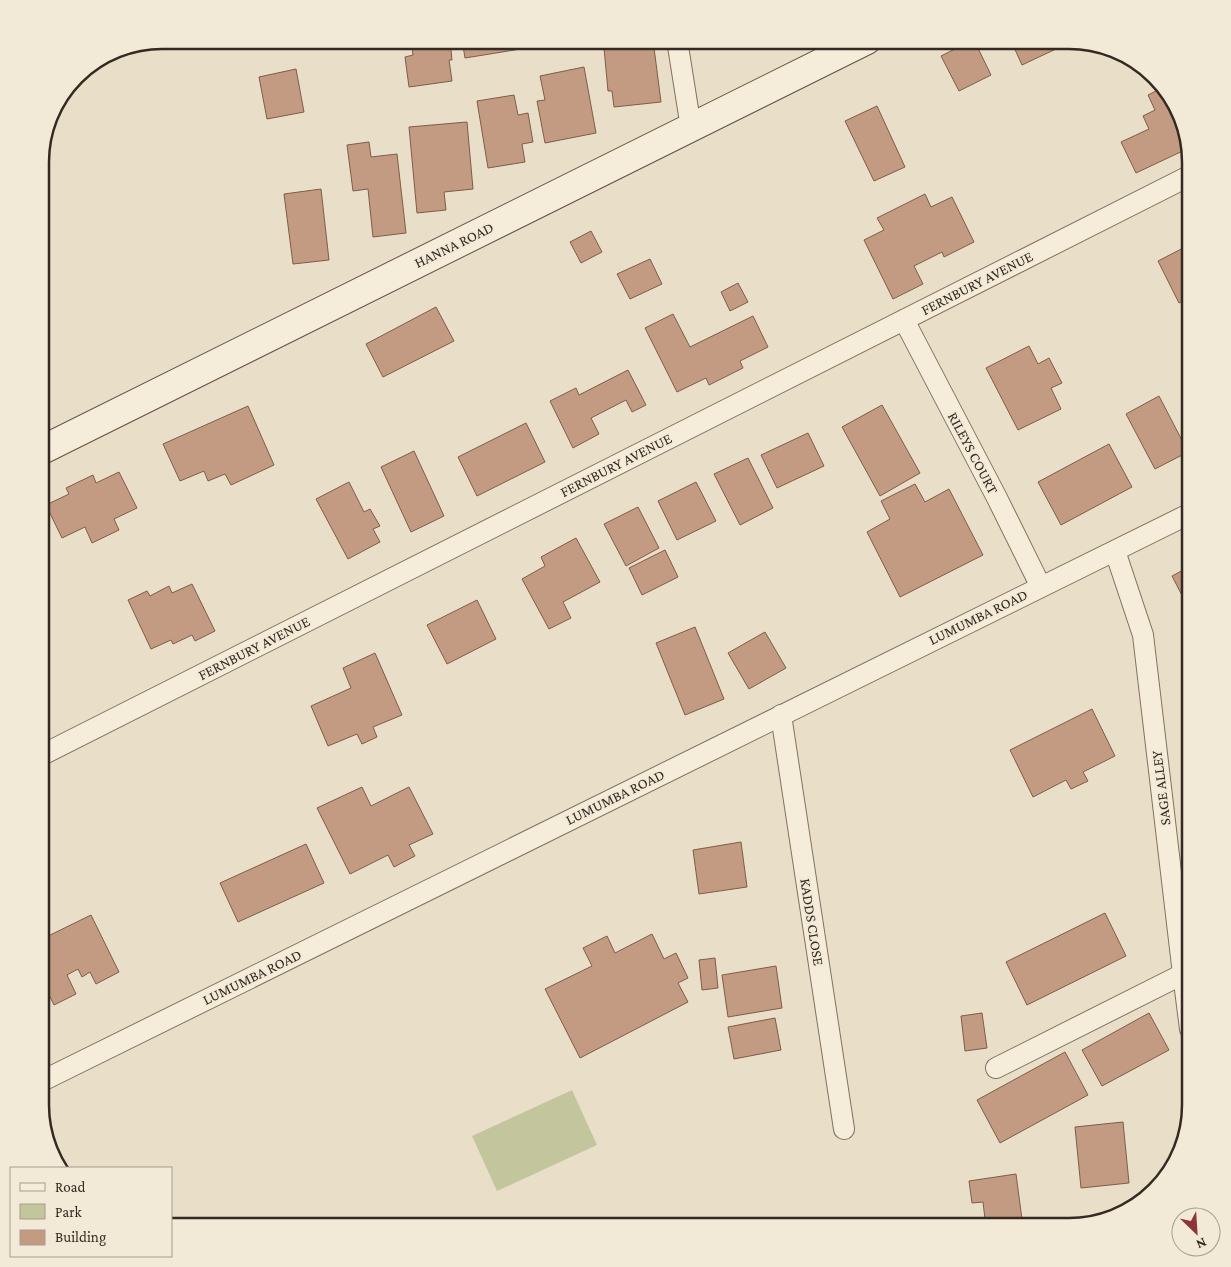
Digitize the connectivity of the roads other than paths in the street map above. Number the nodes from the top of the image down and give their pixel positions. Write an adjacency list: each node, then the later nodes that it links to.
1 (678, 49): 3 (street)
2 (850, 49): 3 (street, HANNA ROAD)
3 (691, 128): 6 (street, HANNA ROAD)
4 (1182, 179): 5 (street, FERNBURY AVENUE)
5 (904, 320): 9 (street, RILEYS COURT); 11 (street, FERNBURY AVENUE)
6 (49, 446)
7 (1182, 518): 8 (street, LUMUMBA ROAD)
8 (1115, 551): 9 (street, LUMUMBA ROAD); 12 (street, SAGE ALLEY)
9 (1040, 587): 10 (street, LUMUMBA ROAD)
10 (781, 715): 15 (street, LUMUMBA ROAD); 16 (street, KADDS CLOSE)
11 (49, 751)
12 (1182, 966)
13 (1182, 975): 14 (street)
14 (996, 1068)
15 (49, 1078)
16 (844, 1129)

